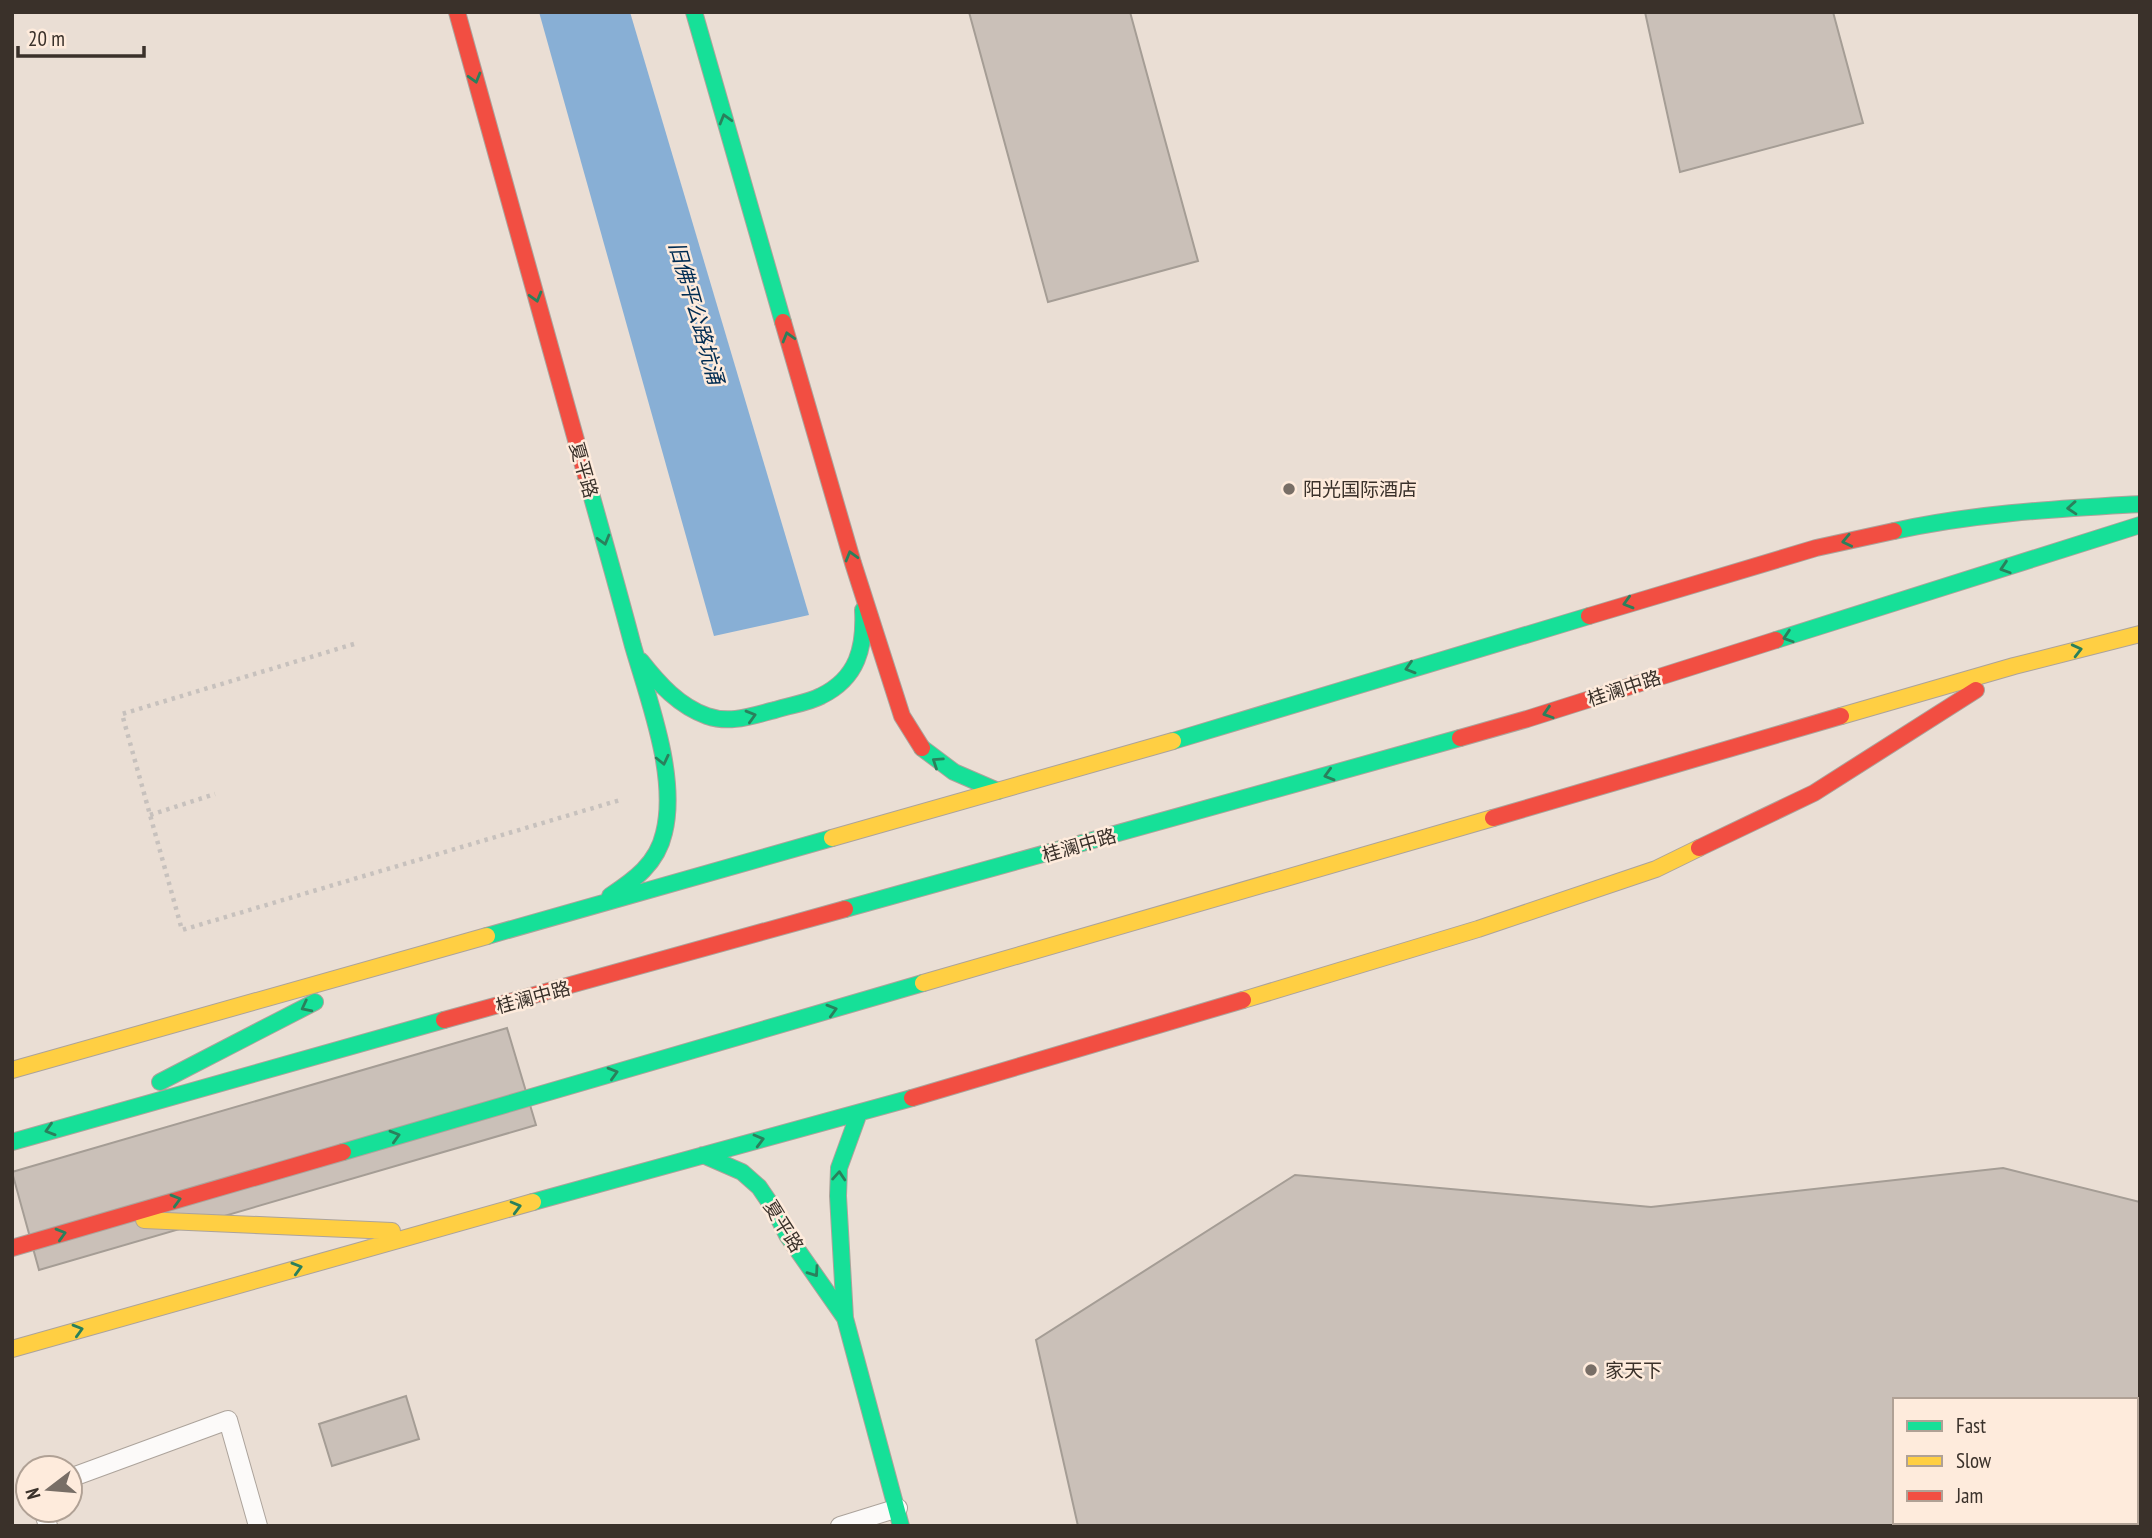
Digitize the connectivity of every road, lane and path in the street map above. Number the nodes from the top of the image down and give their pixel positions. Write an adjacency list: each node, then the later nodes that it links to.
1 (457, 12): 8 (main road, 夏平路, one-way to 8)
2 (694, 12): 5 (main road, one-way to 2)
3 (2140, 504): 10 (main road, one-way to 10)
4 (2140, 525): 18 (main road, 桂澜中路, one-way to 18)
5 (861, 589): 8 (main road, one-way to 5); 10 (main road, one-way to 5)
6 (2140, 634): 9 (main road, one-way to 6)
7 (355, 644): 13 (path)
8 (635, 654): 14 (main road, 夏平路, one-way to 14)
9 (2014, 666): 17 (main road); 21 (main road, one-way to 9)
10 (998, 791): 14 (main road)
11 (215, 794): 13 (path)
12 (620, 800): 13 (path)
13 (150, 815)
14 (598, 905): 15 (main road)
15 (389, 965): 16 (main road); 18 (main road, one-way to 18)
16 (12, 1070)
17 (859, 1113): 20 (main road, one-way to 17); 24 (main road, 夏平路, one-way to 17)
18 (89, 1119): 19 (main road, 桂澜中路, one-way to 19)
19 (12, 1142)
20 (703, 1155): 22 (main road, one-way to 20); 24 (main road, 夏平路, one-way to 24)
21 (111, 1219): 22 (main road); 23 (main road, one-way to 21)
22 (425, 1232): 25 (main road, one-way to 22)
23 (12, 1248)
24 (845, 1318): 27 (main road, 夏平路)
25 (12, 1349)
26 (84, 1473): 28 (lane)
27 (900, 1517): 29 (lane)
28 (258, 1526)
29 (840, 1526)

